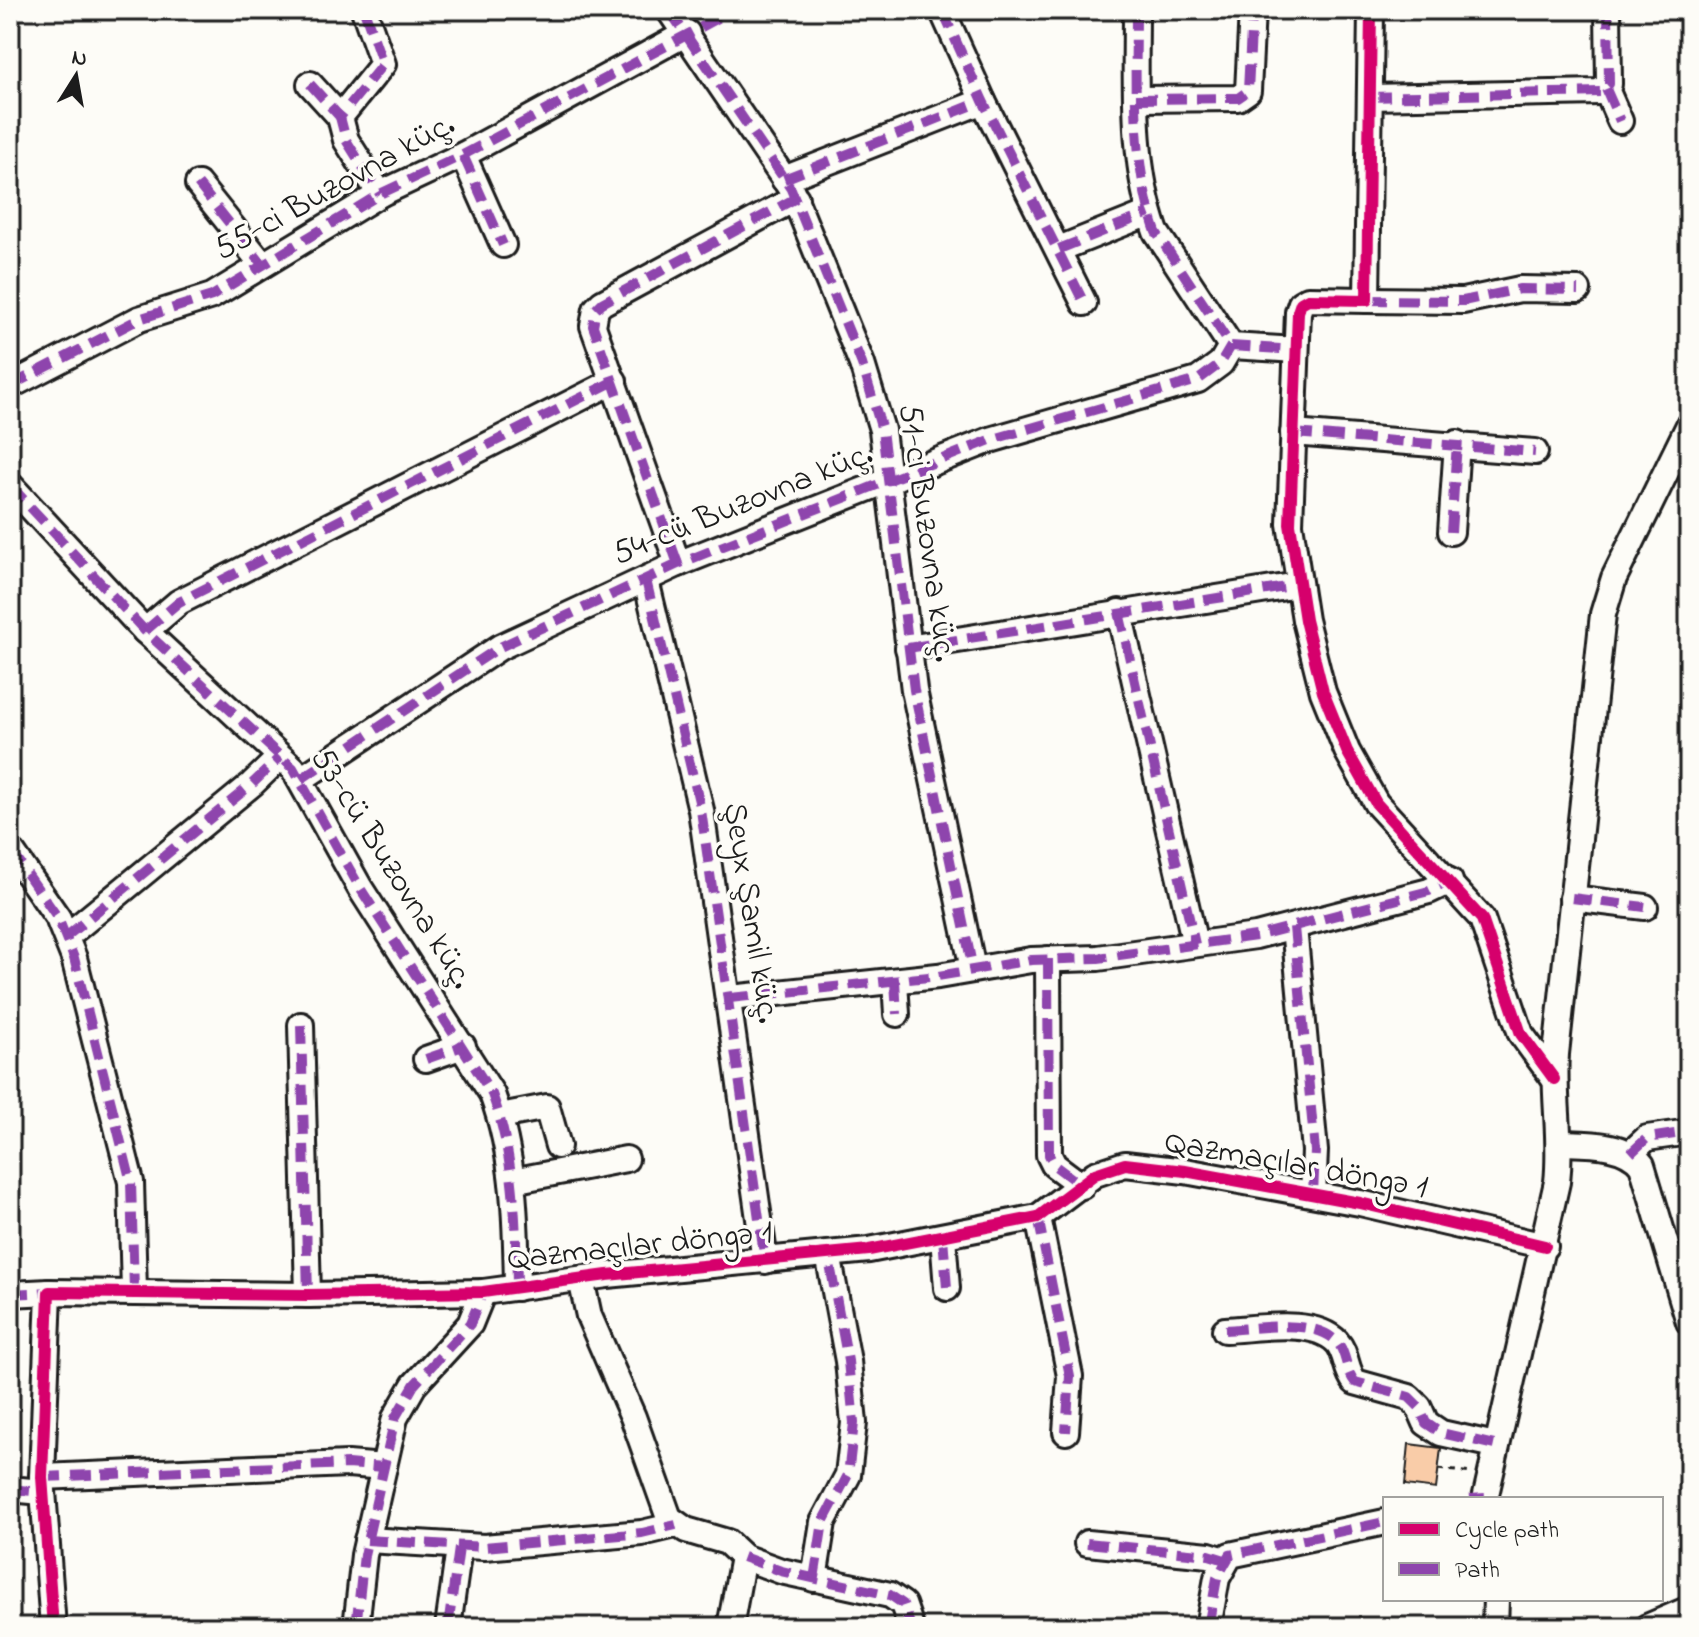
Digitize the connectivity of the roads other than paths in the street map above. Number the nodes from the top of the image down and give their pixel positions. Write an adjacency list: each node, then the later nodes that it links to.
1 (364, 10): 14 (street)
2 (669, 10): 8 (street, 51-ci Buzovna küç.)
3 (942, 10): 13 (street)
4 (1136, 10): 12 (street)
5 (1252, 10): 12 (street)
6 (1371, 10): 11 (street)
7 (1608, 10): 10 (street)
8 (687, 33): 16 (street, 55-ci Buzovna küç.); 18 (street, 51-ci Buzovna küç.)
9 (310, 84): 14 (street)
10 (1606, 89): 11 (street); 15 (street)
11 (1370, 97): 25 (street)
12 (1136, 99): 20 (street)
13 (983, 101): 18 (street); 22 (street)
14 (340, 117): 19 (street)
15 (1620, 121)
16 (463, 155): 19 (street, 55-ci Buzovna küç.); 21 (street)
17 (198, 184): 23 (street)
18 (790, 188): 29 (street); 35 (street, 51-ci Buzovna küç.)
19 (380, 194): 23 (street, 55-ci Buzovna küç.)
20 (1149, 213): 22 (street); 27 (street)
21 (503, 245)
22 (1059, 249): 26 (street)
23 (262, 264): 30 (street, 55-ci Buzovna küç.)
24 (1578, 290): 25 (street)
25 (1367, 300): 28 (street)
26 (1084, 303)
27 (1231, 346): 28 (street); 35 (street, 54-cü Buzovna küç.)
28 (1296, 350): 32 (street)
29 (614, 381): 38 (street); 42 (street)
30 (10, 386)
31 (1689, 425): 48 (street)
32 (1293, 433): 33 (street); 40 (street)
33 (1457, 443): 34 (street); 37 (street)
34 (1535, 452)
35 (888, 482): 38 (street, 54-cü Buzovna küç.); 43 (street, 51-ci Buzovna küç.)
36 (10, 485): 42 (street, 53-cü Buzovna küç.)
37 (1451, 532)
38 (678, 564): 39 (street, 54-cü Buzovna küç.)
39 (646, 580): 45 (street, 54-cü Buzovna küç.); 56 (street, Şeyx Şamil küç.)
40 (1298, 585): 41 (street); 47 (street)
41 (1119, 612): 43 (street); 52 (street)
42 (145, 631): 44 (street, 53-cü Buzovna küç.)
43 (908, 648): 54 (street, 51-ci Buzovna küç.)
44 (280, 757): 45 (street, 53-cü Buzovna küç.); 51 (street)
45 (301, 779): 59 (street, 53-cü Buzovna küç.)
46 (10, 849): 51 (street)
47 (1450, 881): 50 (street); 61 (street)
48 (1572, 898): 49 (street); 61 (street)
49 (1645, 907)
50 (1294, 927): 52 (street); 70 (street)
51 (67, 936): 79 (street)
52 (1195, 944): 53 (street)
53 (1048, 959): 54 (street); 69 (street)
54 (973, 969): 55 (street)
55 (895, 981): 56 (street); 57 (street)
56 (730, 998): 75 (street, Şeyx Şamil küç.)
57 (897, 1014)
58 (301, 1025): 83 (street)
59 (463, 1046): 60 (street); 62 (street, 53-cü Buzovna küç.)
60 (426, 1059)
61 (1554, 1079): 64 (street)
62 (500, 1116): 65 (street); 68 (street, 53-cü Buzovna küç.)
63 (1689, 1132): 66 (street)
64 (1560, 1143): 66 (street); 73 (street)
65 (558, 1146)
66 (1631, 1153): 84 (street)
67 (626, 1159): 68 (street)
68 (512, 1181): 77 (street, 53-cü Buzovna küç.)
69 (1082, 1186): 70 (street, Qazmaçılar döngə 1); 71 (street, Qazmaçılar döngə 1)
70 (1313, 1194): 73 (street, Qazmaçılar döngə 1)
71 (1038, 1217): 72 (street, Qazmaçılar döngə 1); 86 (street)
72 (943, 1237): 74 (street, Qazmaçılar döngə 1); 78 (street)
73 (1545, 1246): 87 (street)
74 (828, 1254): 75 (street, Qazmaçılar döngə 1); 99 (street)
75 (765, 1261): 76 (street, Qazmaçılar döngə 1)
76 (581, 1279): 77 (street, Qazmaçılar döngə 1); 93 (street)
77 (517, 1288): 81 (street, Qazmaçılar döngə 1)
78 (947, 1288)
79 (134, 1291): 80 (street, Qazmaçılar döngə 1); 83 (street, Qazmaçılar döngə 1)
80 (49, 1292): 82 (street, Qazmaçılar döngə 1); 89 (street)
81 (483, 1292): 83 (street, Qazmaçılar döngə 1); 88 (street)
82 (10, 1294)
83 (308, 1295)
84 (1689, 1322)
85 (1225, 1330): 87 (street)
86 (1066, 1432)
87 (1495, 1445): 91 (street)
88 (384, 1467): 89 (street); 94 (street)
89 (42, 1485): 90 (street); 102 (street)
90 (10, 1489)
91 (1482, 1493)
92 (1383, 1522): 98 (street)
93 (676, 1525): 96 (street); 97 (street)
94 (367, 1540): 96 (street); 103 (street)
95 (1087, 1543): 98 (street)
96 (459, 1548): 104 (street)
97 (743, 1557): 99 (street); 105 (street)
98 (1225, 1560): 107 (street)
99 (814, 1579): 106 (street)
100 (1496, 1601): 108 (street)
101 (1689, 1609): 109 (street)
102 (53, 1627)
103 (356, 1627)
104 (448, 1627)
105 (730, 1627)
106 (911, 1627)
107 (1208, 1627)
108 (1495, 1627)
109 (1647, 1627)

